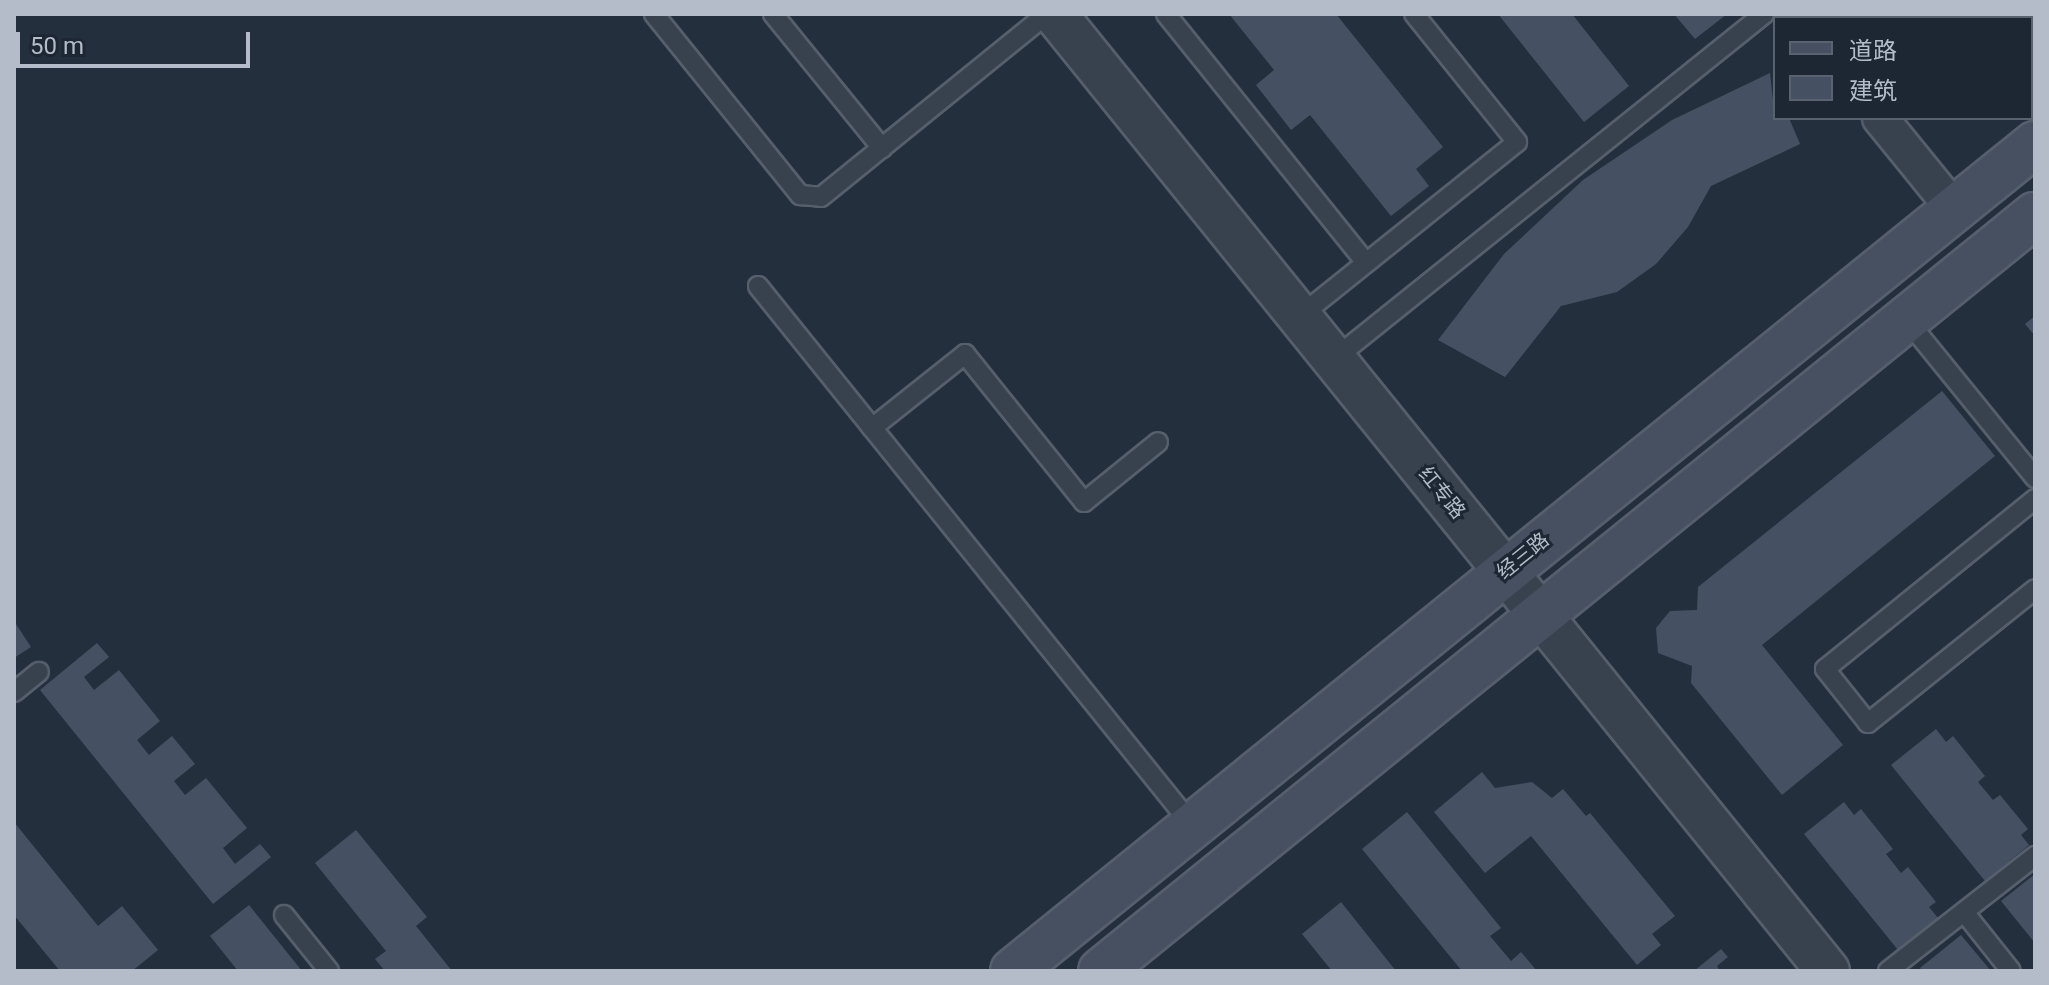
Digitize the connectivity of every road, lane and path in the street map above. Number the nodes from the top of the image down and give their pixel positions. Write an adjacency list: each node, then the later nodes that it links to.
1 (654, 14): 9 (lane)
2 (773, 14): 9 (lane)
3 (1166, 14): 12 (lane)
4 (1414, 14): 12 (lane)
5 (1764, 14): 16 (lane)
6 (1056, 15): 9 (lane); 14 (street, 红专路)
7 (1882, 120): 10 (street)
8 (2035, 144): 10 (main road, 经三路)
9 (882, 148)
10 (1954, 209): 21 (main road, 经三路)
11 (2035, 215): 15 (main road)
12 (1366, 263): 14 (lane)
13 (758, 286): 17 (lane)
14 (1300, 316): 16 (street, 红专路)
15 (1906, 319): 19 (lane); 23 (main road)
16 (1334, 359): 21 (street, 红专路)
17 (872, 428): 18 (lane); 26 (lane)
18 (1158, 442)
19 (2035, 478)
20 (2035, 499): 22 (lane)
21 (1505, 571): 23 (street, 红专路); 26 (main road, 经三路)
22 (2035, 589)
23 (1540, 614): 32 (main road); 33 (street, 红专路)
24 (39, 672): 25 (lane)
25 (14, 692)
26 (1192, 825): 31 (main road, 经三路)
27 (2035, 856): 28 (lane)
28 (1964, 912): 34 (lane); 35 (lane)
29 (284, 915): 30 (lane)
30 (329, 971)
31 (1013, 971)
32 (1101, 971)
33 (1828, 971)
34 (1888, 971)
35 (2011, 971)

